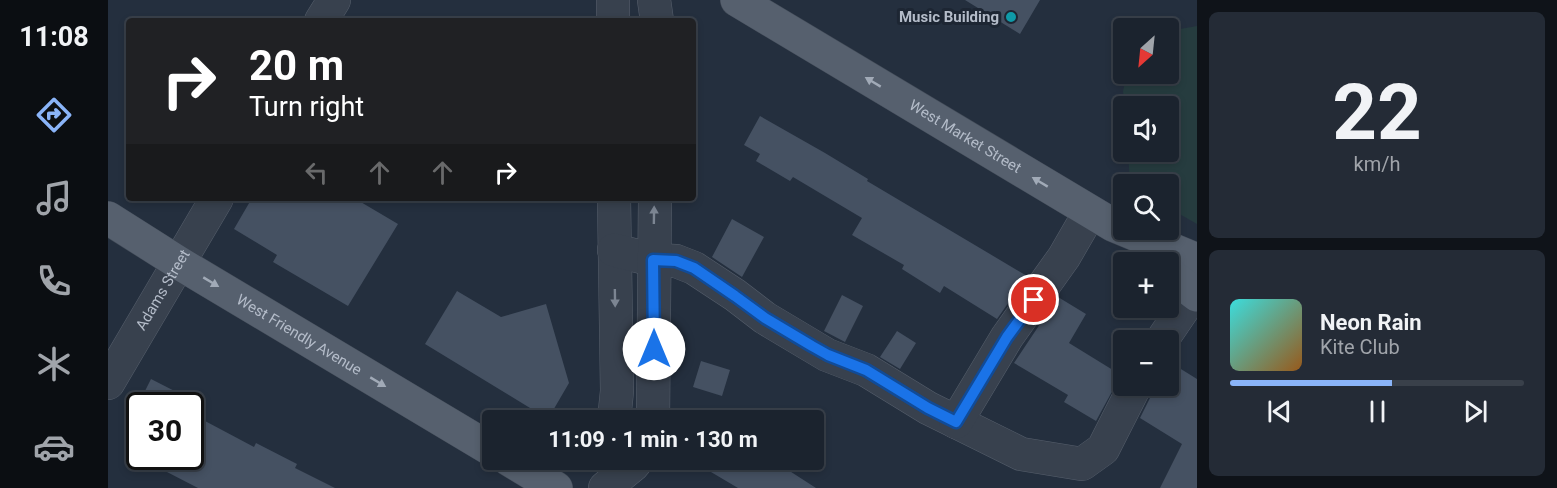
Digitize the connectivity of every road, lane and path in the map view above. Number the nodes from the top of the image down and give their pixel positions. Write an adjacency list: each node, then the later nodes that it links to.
1 (334, 0): 5 (street)
2 (613, 0): 6 (street)
3 (654, 0): 7 (street)
4 (737, 0): 12 (main road, West Market Street, one-way to 4)
5 (323, 18)
6 (613, 18)
7 (657, 18)
8 (215, 201): 17 (street, Adams Street)
9 (614, 201): 13 (street)
10 (655, 201): 15 (street, one-way to 10)
11 (108, 218): 17 (main road, West Friendly Avenue)
12 (1101, 219): 14 (main road); 16 (main road, West Market Street); 25 (street)
13 (614, 250): 15 (street); 23 (street, one-way to 23)
14 (1144, 252)
15 (653, 260): 24 (street); 25 (street)
16 (1197, 260)
17 (179, 263): 21 (street, Adams Street); 26 (main road, West Friendly Avenue, one-way to 26)
18 (1179, 282): 19 (main road)
19 (1195, 294): 20 (street)
20 (1169, 330)
21 (109, 378)
22 (1130, 396): 25 (street)
23 (615, 410)
24 (653, 410)
25 (956, 422)
26 (482, 444)
27 (526, 470): 30 (main road)
28 (597, 470): 31 (street)
29 (627, 470): 32 (street)
30 (556, 488)
31 (591, 488)
32 (605, 488)

